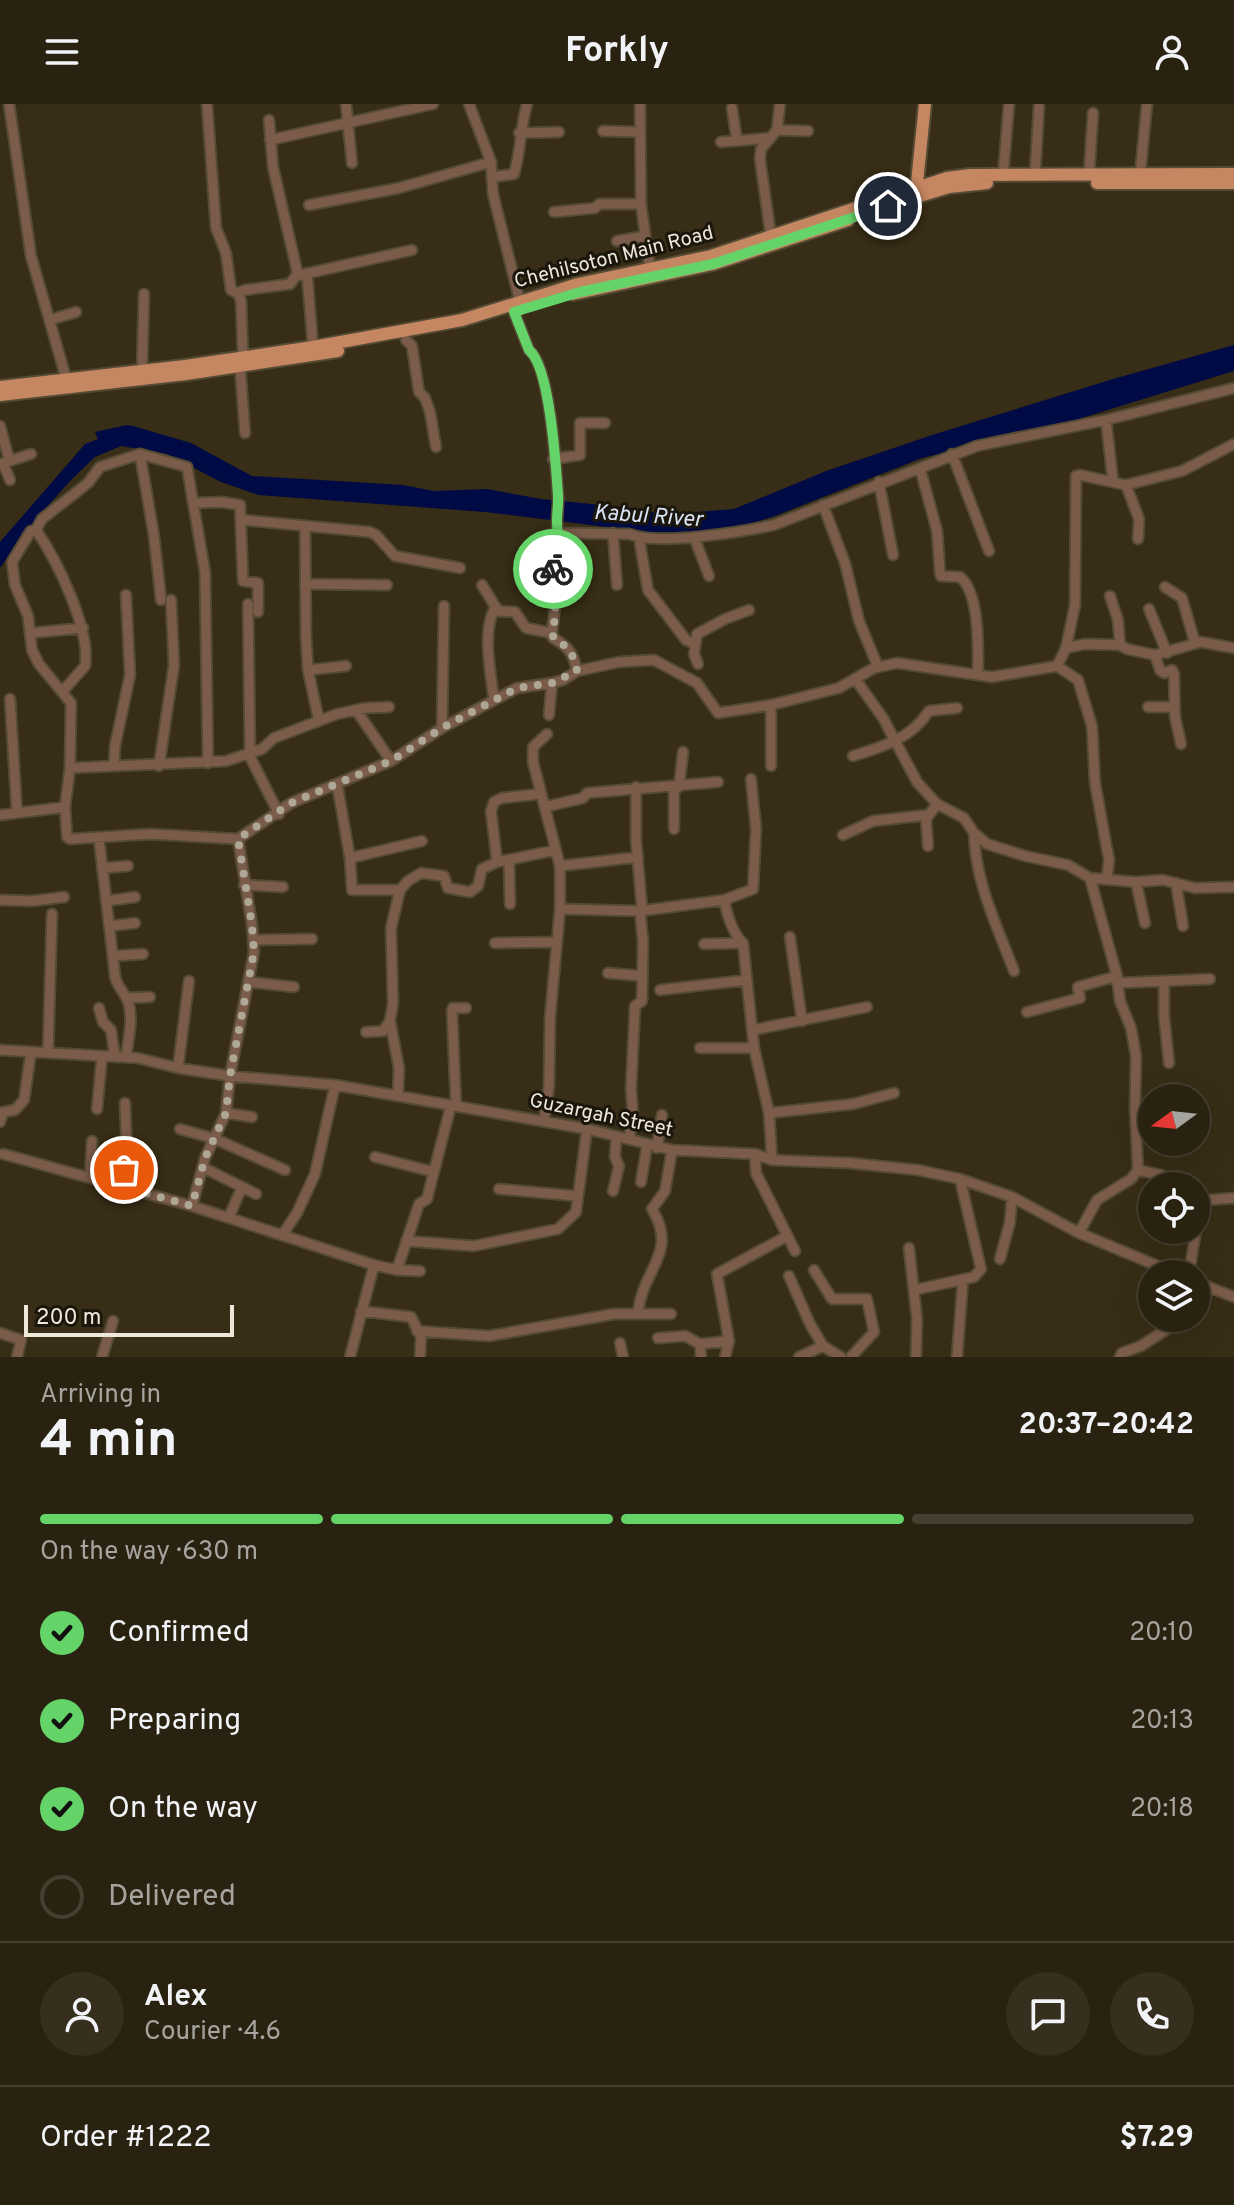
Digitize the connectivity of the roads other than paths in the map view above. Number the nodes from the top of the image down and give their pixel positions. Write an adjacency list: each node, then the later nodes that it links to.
1 (9, 104): 50 (street)
2 (207, 104): 46 (street)
3 (346, 104): 17 (street)
4 (433, 104): 12 (street)
5 (469, 104): 27 (street)
6 (527, 104): 22 (street)
7 (640, 104): 21 (street)
8 (780, 104): 23 (street)
9 (925, 104): 36 (main road)
10 (1009, 104): 33 (street)
11 (1147, 104): 32 (street)
12 (407, 106): 17 (street)
13 (1039, 107): 30 (street)
14 (732, 108): 25 (street)
15 (1093, 113): 31 (street)
16 (269, 120): 24 (street)
17 (348, 122): 24 (street); 28 (street)
18 (603, 131): 21 (street)
19 (808, 131): 23 (street)
20 (559, 132): 22 (street)
21 (640, 132): 37 (street)
22 (519, 133): 34 (street)
23 (773, 134): 25 (street); 41 (street)
24 (270, 140): 45 (street)
25 (737, 141): 26 (street)
26 (721, 142)
27 (491, 162): 34 (street); 38 (street)
28 (352, 163)
29 (1234, 174): 32 (main road, Chehilsoton Main Road)
30 (1035, 175): 31 (main road, Chehilsoton Main Road); 33 (main road, Chehilsoton Main Road)
31 (1089, 175): 32 (main road, Chehilsoton Main Road)
32 (1140, 175)
33 (1003, 176): 36 (main road, Chehilsoton Main Road)
34 (493, 177): 48 (street)
35 (1234, 183): 36 (main road, Chehilsoton Main Road)
36 (916, 192): 41 (main road, Chehilsoton Main Road); 48 (main road, Chehilsoton Main Road)
37 (641, 204): 39 (street); 40 (street)
38 (309, 205)
39 (554, 212)
40 (645, 236): 42 (street); 44 (street)
41 (771, 237): 44 (main road, Chehilsoton Main Road)
42 (617, 241)
43 (412, 250): 45 (street)
44 (650, 269): 48 (main road, Chehilsoton Main Road)
45 (303, 274): 46 (street); 52 (street)
46 (238, 293): 53 (street)
47 (144, 294): 54 (street)
48 (517, 307): 51 (main road, Chehilsoton Main Road); 52 (main road, Chehilsoton Main Road); 68 (street)
49 (76, 312): 50 (street)
50 (50, 320): 55 (street)
51 (406, 340): 53 (main road, Chehilsoton Main Road); 64 (street)
52 (313, 347): 53 (main road, Chehilsoton Main Road)
53 (242, 361): 54 (main road, Chehilsoton Main Road); 58 (main road, Chehilsoton Main Road); 62 (street)
54 (142, 371): 55 (main road, Chehilsoton Main Road)
55 (66, 378): 56 (main road, Chehilsoton Main Road)
56 (0, 387)
57 (1234, 388): 59 (street)
58 (0, 395)
59 (1106, 420): 67 (street); 73 (street)
60 (605, 423): 68 (street)
61 (0, 426): 69 (street)
62 (245, 433)
63 (1234, 444): 74 (street)
64 (436, 447)
65 (31, 454): 69 (street)
66 (140, 454): 75 (street); 80 (street); 142 (street)
67 (952, 454): 70 (street); 85 (street)
68 (553, 459): 79 (street)
69 (4, 462): 71 (street)
70 (920, 468): 72 (street); 118 (street)
71 (10, 480)
72 (879, 482): 76 (street); 86 (street)
73 (1113, 482): 74 (street); 108 (street)
74 (1126, 485): 84 (street)
75 (195, 503): 101 (street); 140 (street)
76 (823, 505): 82 (street); 115 (street)
77 (244, 520): 78 (street)
78 (305, 526): 87 (street); 89 (street)
79 (557, 529): 81 (street); 104 (street)
80 (36, 530): 102 (street); 103 (street)
81 (613, 533): 83 (street); 92 (street)
82 (694, 537): 83 (street); 88 (street)
83 (639, 538): 106 (street)
84 (1138, 539)
85 (989, 551)
86 (893, 555)
87 (460, 568)
88 (709, 576)
89 (305, 584): 90 (street); 116 (street)
90 (387, 585)
91 (482, 585): 98 (street)
92 (617, 585)
93 (1165, 587): 105 (street)
94 (126, 595): 141 (street)
95 (1110, 596): 107 (street)
96 (248, 604): 137 (street)
97 (444, 606): 132 (street)
98 (496, 607): 104 (street); 123 (street)
99 (1149, 609): 110 (street)
100 (749, 610): 106 (street)
101 (258, 612)
102 (83, 628): 103 (street); 121 (street)
103 (30, 633): 121 (street)
104 (552, 633): 117 (street)
105 (1195, 643): 109 (street); 110 (street)
106 (695, 644): 112 (street)
107 (1120, 645): 108 (street); 111 (street)
108 (1066, 648): 114 (street)
109 (1234, 648)
110 (1167, 653): 111 (street)
111 (1155, 655): 127 (street)
112 (698, 664)
113 (346, 666): 116 (street)
114 (1057, 666): 118 (street); 174 (street)
115 (878, 667): 118 (street); 119 (street)
116 (308, 670): 131 (street)
117 (577, 671): 120 (street); 124 (street)
118 (978, 673)
119 (856, 680): 124 (street); 134 (street)
120 (552, 683): 123 (street); 130 (street)
121 (62, 692): 144 (street)
122 (10, 699): 154 (street)
123 (494, 700): 132 (street)
124 (771, 705): 143 (street)
125 (389, 707): 129 (street)
126 (1148, 707): 127 (street)
127 (1174, 707): 135 (street)
128 (957, 708): 134 (street)
129 (356, 710): 131 (street); 139 (street)
130 (549, 715)
131 (319, 721): 137 (street)
132 (442, 728): 139 (street)
133 (547, 734): 150 (street)
134 (895, 742): 138 (street); 151 (street)
135 (1181, 744)
136 (683, 752): 149 (street)
137 (249, 753): 140 (street); 155 (street)
138 (853, 756)
139 (391, 761): 147 (street)
140 (208, 763): 142 (street)
141 (114, 766): 142 (street); 144 (street)
142 (159, 766)
143 (771, 766)
144 (70, 768): 152 (street)
145 (751, 779): 184 (street)
146 (718, 782): 149 (street)
147 (337, 784): 155 (street); 167 (street)
148 (636, 787): 149 (street); 153 (street); 166 (street)
149 (676, 787): 158 (street)
150 (540, 794): 153 (street); 169 (street)
151 (937, 804): 157 (street); 159 (street)
152 (65, 807): 154 (street); 161 (street)
153 (545, 807): 165 (street)
154 (17, 813): 156 (street)
155 (279, 814): 162 (street)
156 (0, 815)
157 (927, 815): 160 (street); 164 (street)
158 (674, 829)
159 (974, 833): 173 (street); 203 (street)
160 (843, 835)
161 (99, 838): 162 (street); 172 (street)
162 (238, 839): 177 (street)
163 (422, 841): 167 (street)
164 (928, 846)
165 (556, 850): 168 (street); 171 (street)
166 (638, 857): 171 (street); 188 (street)
167 (350, 858): 180 (street)
168 (509, 860): 169 (street); 186 (street)
169 (497, 862): 180 (street)
170 (128, 866): 172 (street)
171 (560, 866): 187 (street)
172 (102, 868): 185 (street)
173 (1090, 878): 174 (street); 206 (street)
174 (1107, 879): 175 (street)
175 (1136, 882): 176 (street); 191 (street)
176 (1176, 883): 179 (street); 193 (street)
177 (244, 885): 178 (street); 196 (street)
178 (283, 887)
179 (1234, 887)
180 (400, 890): 220 (street)
181 (64, 897): 183 (street)
182 (135, 897): 185 (street)
183 (0, 900)
184 (724, 900): 188 (street); 199 (street)
185 (106, 901): 192 (street)
186 (510, 904)
187 (560, 909): 188 (street); 197 (street)
188 (641, 910): 205 (street)
189 (52, 914): 228 (street)
190 (135, 923): 192 (street)
191 (1145, 923)
192 (110, 926): 202 (street)
193 (1183, 926)
194 (790, 937): 221 (street)
195 (312, 939): 196 (street)
196 (253, 940): 211 (street)
197 (556, 942): 198 (street); 245 (street)
198 (495, 943)
199 (743, 943): 200 (street); 208 (street)
200 (704, 944)
201 (143, 954): 202 (street)
202 (113, 956): 215 (street)
203 (1014, 971)
204 (608, 973): 205 (street)
205 (642, 976): 251 (street)
206 (1117, 979): 210 (street); 219 (street); 261 (street)
207 (1210, 979): 210 (street)
208 (747, 980): 213 (street); 222 (street)
209 (189, 981): 233 (street)
210 (1164, 981): 232 (street)
211 (249, 982): 212 (street); 234 (street)
212 (294, 987)
213 (660, 990)
214 (150, 997): 215 (street)
215 (127, 998): 231 (street)
216 (867, 1007): 221 (street)
217 (99, 1008): 230 (street)
218 (466, 1008): 239 (street)
219 (1027, 1012)
220 (390, 1021): 223 (street); 237 (street)
221 (802, 1021): 222 (street)
222 (753, 1030): 225 (street)
223 (366, 1032)
224 (700, 1048): 225 (street)
225 (754, 1048): 242 (street)
226 (0, 1050): 227 (street, Guzargah Street)
227 (31, 1052): 228 (street, Guzargah Street); 246 (street)
228 (48, 1053): 229 (street, Guzargah Street)
229 (102, 1056): 230 (street, Guzargah Street); 240 (street)
230 (115, 1057): 231 (street, Guzargah Street)
231 (126, 1057): 233 (street, Guzargah Street)
232 (1169, 1063)
233 (178, 1068): 234 (street, Guzargah Street)
234 (230, 1076): 235 (street, Guzargah Street); 241 (street)
235 (335, 1085): 237 (street, Guzargah Street); 279 (street)
236 (894, 1093): 242 (street)
237 (398, 1095): 239 (street, Guzargah Street)
238 (125, 1103): 267 (street)
239 (453, 1105): 245 (street, Guzargah Street); 262 (street)
240 (97, 1109)
241 (226, 1113): 244 (street); 250 (street)
242 (769, 1113): 258 (street)
243 (662, 1115): 253 (street)
244 (252, 1117)
245 (544, 1121): 248 (street, Guzargah Street)
246 (0, 1122)
247 (180, 1129): 250 (street)
248 (587, 1129): 249 (street, Guzargah Street); 272 (street)
249 (616, 1138): 251 (street, Guzargah Street); 270 (street)
250 (215, 1139): 259 (street); 260 (street)
251 (629, 1139): 253 (street, Guzargah Street)
252 (92, 1141): 264 (street)
253 (652, 1147): 254 (street, Guzargah Street); 266 (street)
254 (672, 1150): 256 (street, Guzargah Street); 296 (street)
255 (3, 1154): 264 (street)
256 (755, 1154): 258 (street, Guzargah Street); 280 (street)
257 (375, 1157): 262 (street)
258 (772, 1160): 265 (street, Guzargah Street)
259 (204, 1168): 268 (street); 276 (street)
260 (285, 1170)
261 (1138, 1170): 263 (street); 278 (street)
262 (434, 1172): 281 (street)
263 (1147, 1172)
264 (90, 1178): 267 (street)
265 (960, 1179): 273 (street, Guzargah Street); 291 (street)
266 (641, 1182)
267 (121, 1186): 276 (street)
268 (242, 1187): 271 (street); 277 (street)
269 (499, 1189): 272 (street)
270 (613, 1191)
271 (256, 1194)
272 (577, 1196): 281 (street)
273 (1012, 1197): 278 (street, Guzargah Street); 284 (street)
274 (1234, 1198): 275 (street)
275 (1210, 1200)
276 (192, 1206): 277 (street)
277 (229, 1217): 279 (street)
278 (1079, 1233): 285 (street, Guzargah Street)
279 (283, 1234): 286 (street)
280 (787, 1236): 283 (street); 303 (street)
281 (406, 1241): 287 (street)
282 (909, 1248): 293 (street)
283 (795, 1251)
284 (1000, 1259)
285 (1144, 1260)
286 (374, 1265): 287 (street); 295 (street)
287 (397, 1270): 289 (street)
288 (814, 1270): 316 (street)
289 (420, 1271)
290 (789, 1276): 306 (street)
291 (963, 1280): 293 (street); 318 (street)
292 (1211, 1288): 294 (street)
293 (914, 1290): 317 (street)
294 (1234, 1297)
295 (361, 1311): 299 (street); 309 (street)
296 (638, 1313): 297 (street); 299 (street)
297 (671, 1314)
298 (113, 1321): 308 (street)
299 (417, 1331): 310 (street)
300 (1162, 1332): 319 (street)
301 (0, 1333): 307 (street)
302 (658, 1338): 305 (street)
303 (729, 1341): 305 (street); 313 (street)
304 (620, 1343): 311 (street)
305 (700, 1344): 312 (street)
306 (823, 1346): 314 (street); 315 (street)
307 (17, 1357)
308 (102, 1357)
309 (350, 1357)
310 (420, 1357)
311 (623, 1357)
312 (701, 1357)
313 (725, 1357)
314 (799, 1357)
315 (841, 1357)
316 (851, 1357)
317 (916, 1357)
318 (957, 1357)
319 (1120, 1357)

